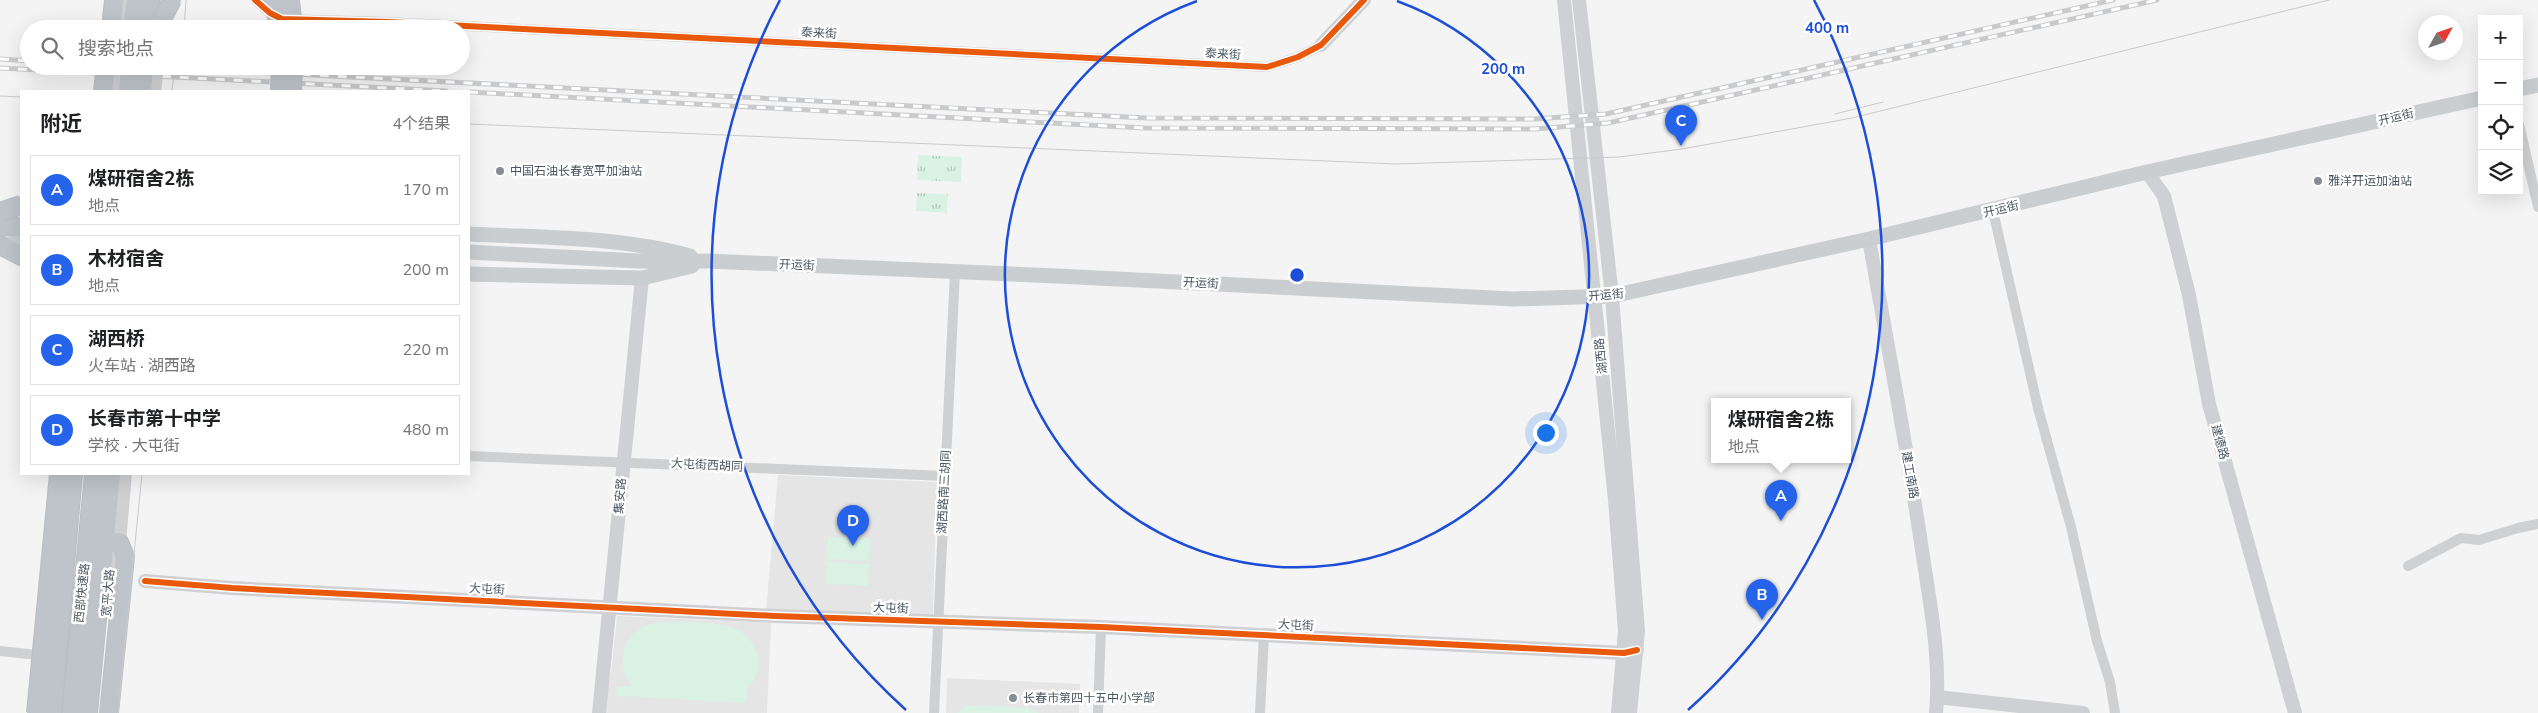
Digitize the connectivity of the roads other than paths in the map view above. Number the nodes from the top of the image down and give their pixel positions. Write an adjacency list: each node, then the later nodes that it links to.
1 (114, 0): 13 (highway)
2 (123, 0): 14 (street)
3 (136, 0): 15 (highway)
4 (150, 0): 16 (highway)
5 (163, 0): 17 (street)
6 (172, 0): 18 (highway, bridge)
7 (255, 0): 20 (street, 泰来街)
8 (272, 0): 19 (highway, bridge)
9 (290, 0): 21 (highway, bridge)
10 (1364, 0): 23 (street, 泰来街)
11 (1564, 0): 60 (street, 湖西路)
12 (1579, 0): 61 (street, 湖西路)
13 (112, 20)
14 (122, 20)
15 (133, 20)
16 (148, 20)
17 (160, 20)
18 (162, 20)
19 (278, 20)
20 (282, 20)
21 (293, 20)
22 (470, 26): 23 (street, 泰来街)
23 (1321, 45)
24 (105, 75): 32 (highway, bridge)
25 (116, 75): 33 (street, bridge)
26 (129, 75): 34 (highway, bridge)
27 (155, 75): 35 (street, bridge)
28 (281, 75): 36 (highway, bridge)
29 (293, 75): 37 (highway, bridge)
30 (2538, 85): 31 (main road)
31 (2523, 89)
32 (103, 90)
33 (115, 90)
34 (128, 90)
35 (154, 90)
36 (280, 90)
37 (292, 90)
38 (2478, 99): 40 (main road, 开运街)
39 (2523, 141): 42 (street)
40 (2147, 172): 43 (main road, 开运街); 100 (street, 建德路)
41 (20, 205): 44 (highway, bridge)
42 (2538, 207)
43 (1993, 210): 51 (main road, 开运街); 99 (street)
44 (0, 211): 45 (main road)
45 (20, 212)
46 (0, 226): 47 (highway)
47 (20, 227)
48 (470, 234): 56 (main road, 开运街)
49 (0, 235): 50 (highway)
50 (20, 236)
51 (1869, 239): 61 (main road, 开运街); 83 (street, 建工南路)
52 (20, 243): 53 (main road)
53 (0, 245): 55 (highway)
54 (470, 252): 56 (main road, 开运街)
55 (20, 255)
56 (708, 261): 57 (main road, 开运街); 59 (main road, 开运街)
57 (956, 272): 60 (main road, 开运街); 71 (street, 湖西路南三胡同)
58 (470, 274): 59 (main road, 开运街)
59 (642, 278): 63 (street, 集安路)
60 (1596, 296): 61 (main road, 开运街); 81 (street, 湖西路)
61 (1612, 296): 81 (street, 湖西路)
62 (470, 456): 63 (street, 大屯街西胡同)
63 (623, 462): 71 (street, 大屯街西胡同); 76 (street, 集安路)
64 (59, 475): 84 (highway, bridge)
65 (65, 475): 82 (street)
66 (73, 475): 85 (highway, bridge)
67 (82, 475): 82 (street)
68 (94, 475): 87 (highway, 西部快速路)
69 (111, 475): 88 (highway, 西部快速路)
70 (125, 475): 73 (street, 宽平大路)
71 (945, 476): 77 (street, 湖西路南三胡同)
72 (2538, 524): 74 (street)
73 (120, 542): 89 (street, 宽平大路); 90 (highway)
74 (2408, 566)
75 (145, 581): 76 (street, 大屯街)
76 (610, 606): 77 (street, 大屯街); 91 (street, 集安路)
77 (938, 621): 78 (street, 大屯街); 92 (street, 湖西路南三胡同)
78 (1101, 627): 79 (street, 大屯街); 93 (street)
79 (1264, 635): 81 (street, 大屯街); 94 (street)
80 (0, 651): 82 (street)
81 (1631, 652): 95 (street, 湖西路); 96 (street, 湖西路)
82 (63, 657): 86 (street)
83 (1937, 697): 97 (street, 建工南路); 98 (street)
84 (36, 713)
85 (52, 713)
86 (58, 713)
87 (71, 713)
88 (88, 713)
89 (96, 713)
90 (109, 713)
91 (599, 713)
92 (934, 713)
93 (1098, 713)
94 (1260, 713)
95 (1618, 713)
96 (1630, 713)
97 (1936, 713)
98 (2084, 713)
99 (2115, 713)
100 (2295, 713)

